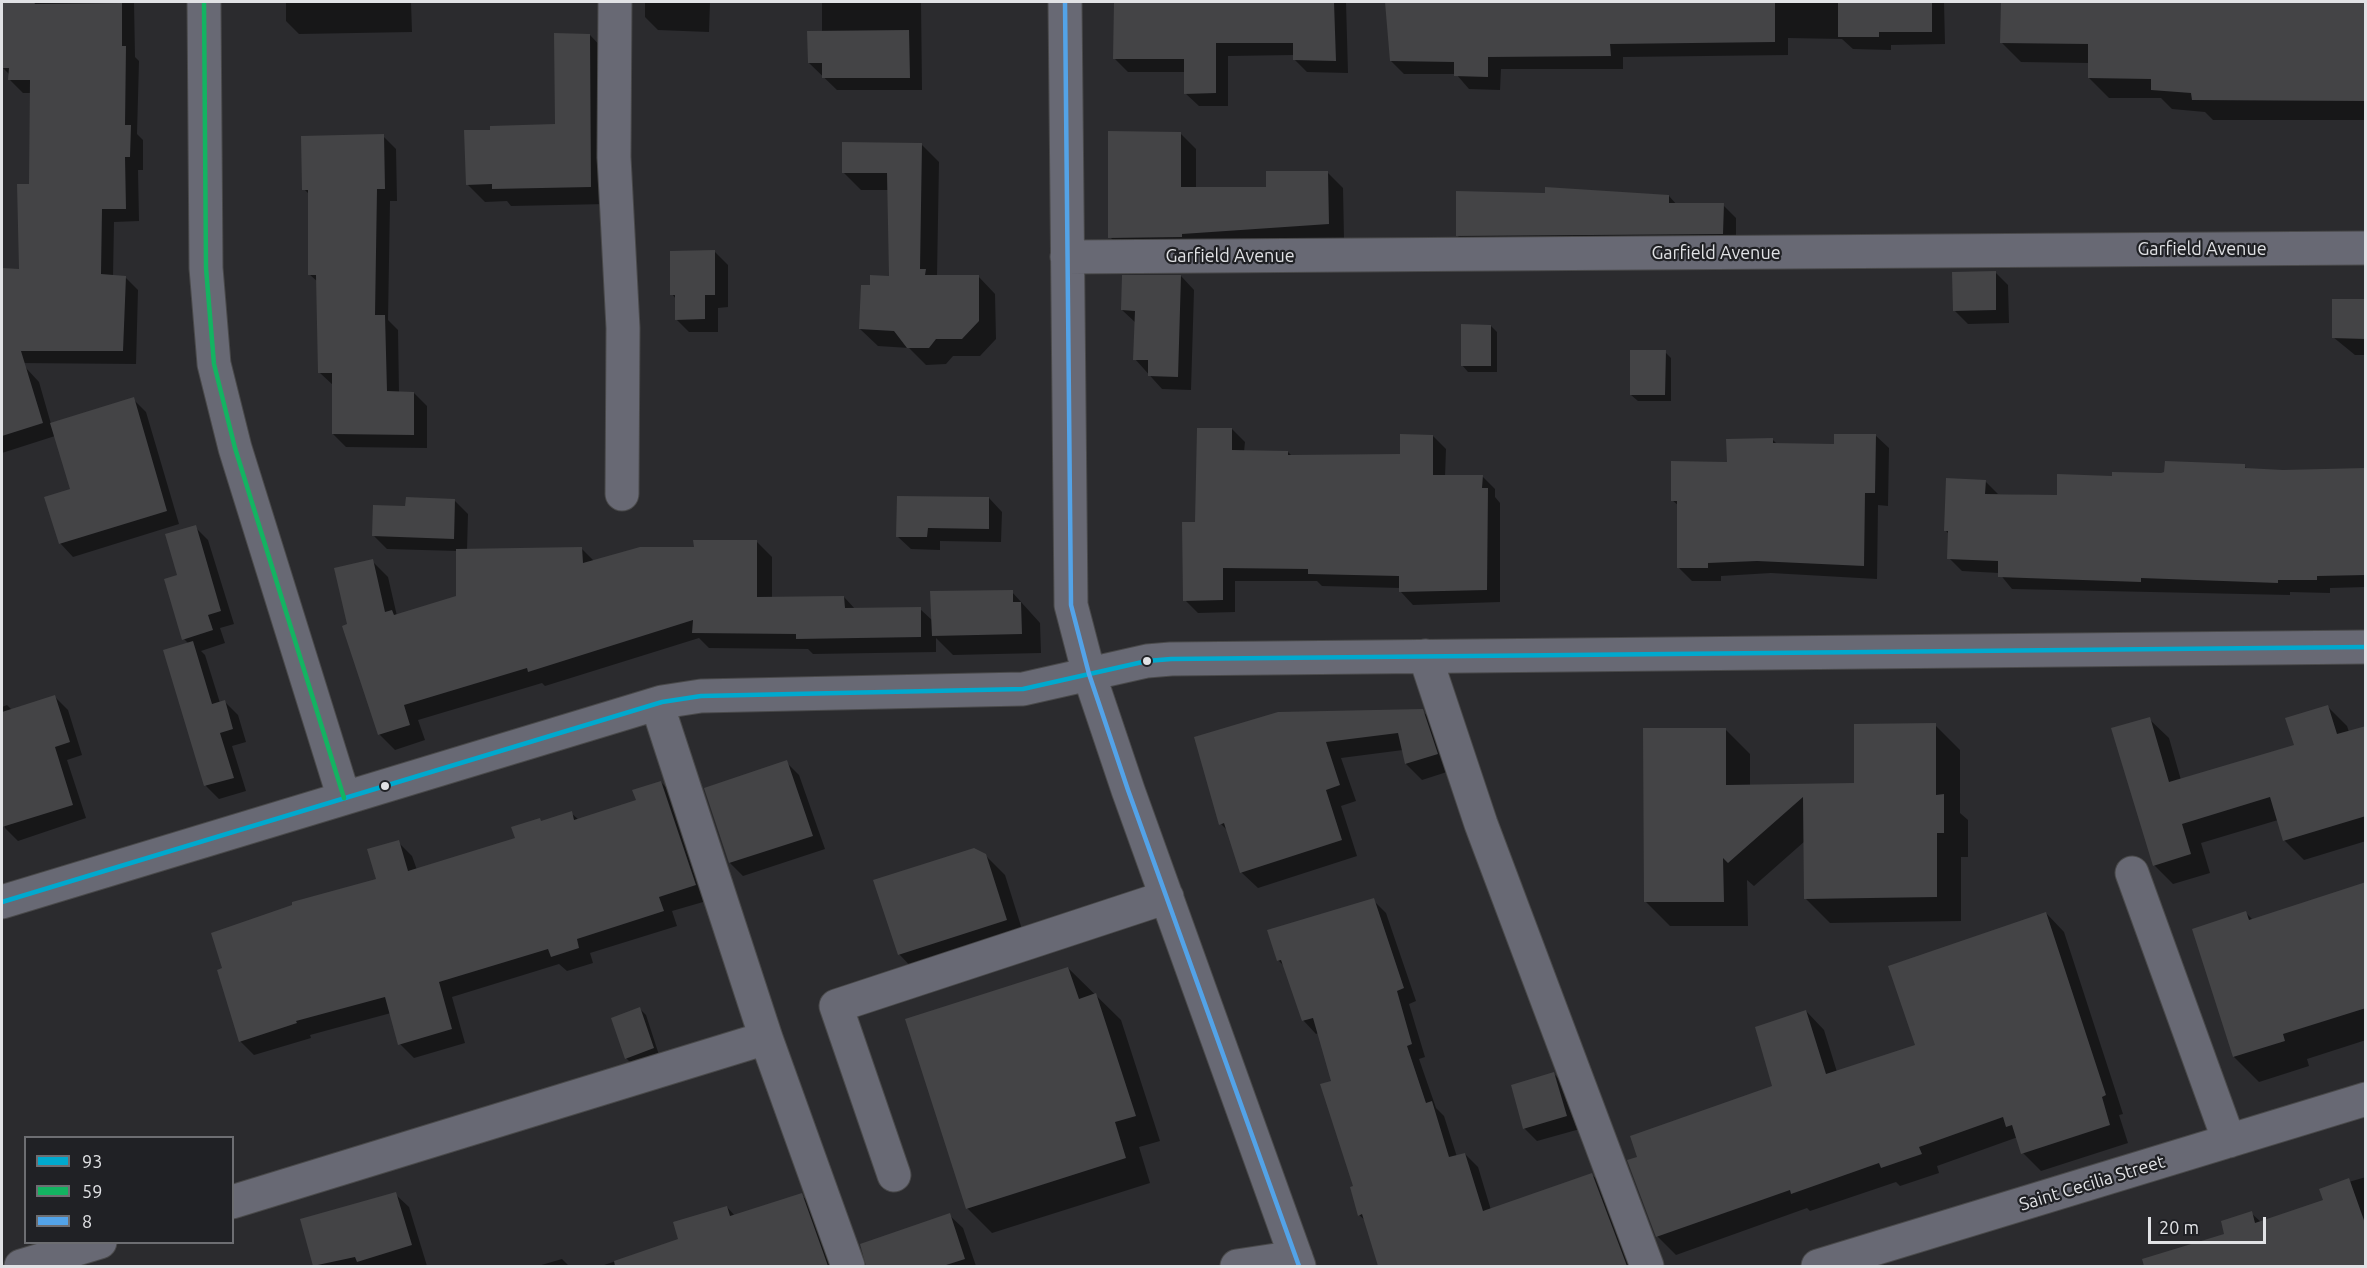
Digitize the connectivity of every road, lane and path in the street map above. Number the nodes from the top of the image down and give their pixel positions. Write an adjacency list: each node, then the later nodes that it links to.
1 (204, 2): 11 (street)
2 (615, 2): 6 (street)
3 (1065, 2): 5 (street)
4 (2366, 248): 5 (street, Garfield Avenue)
5 (1067, 257): 9 (street)
6 (622, 494)
7 (2366, 647): 8 (street)
8 (1425, 656): 9 (street); 25 (street)
9 (1089, 674): 10 (street); 13 (street)
10 (657, 704): 11 (street); 15 (street)
11 (344, 798): 14 (street)
12 (2132, 873): 17 (street)
13 (1167, 897): 18 (street); 21 (street)
14 (2, 902)
15 (766, 1038): 19 (street); 23 (street)
16 (2366, 1099): 17 (street, Saint Cecilia Street)
17 (2229, 1141): 26 (street, Saint Cecilia Street)
18 (894, 1175)
19 (234, 1201)
20 (93, 1244): 22 (street)
21 (1298, 1262): 24 (street)
22 (21, 1266)
23 (848, 1266)
24 (1237, 1266)
25 (1647, 1266)
26 (1818, 1266)

